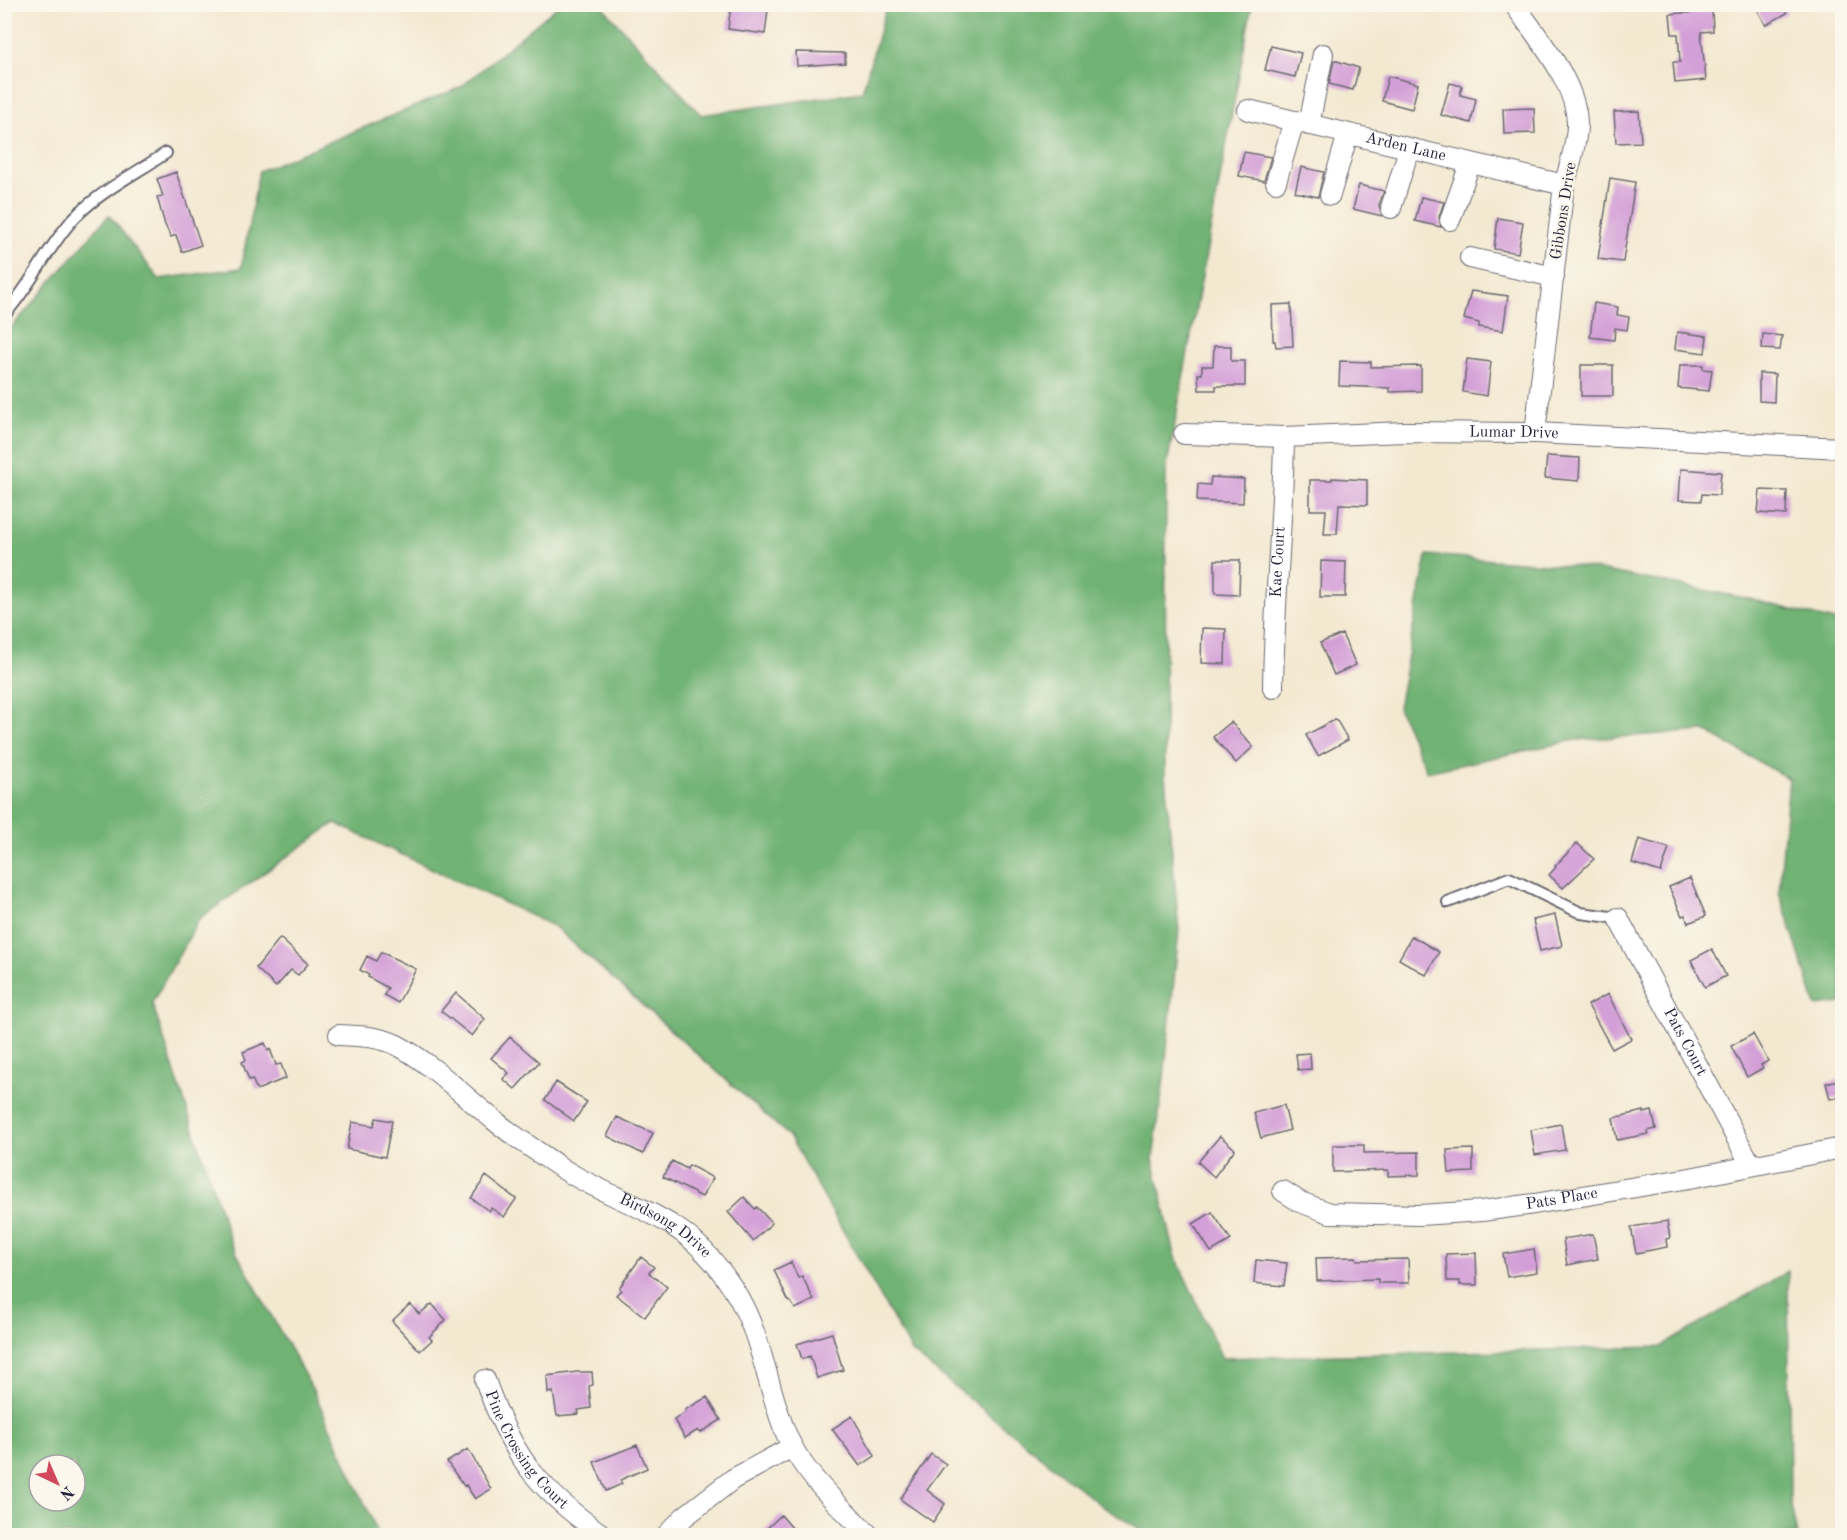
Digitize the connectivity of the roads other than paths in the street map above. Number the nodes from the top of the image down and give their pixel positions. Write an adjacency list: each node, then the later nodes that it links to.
1 (1514, 4): 10 (street, Gibbons Drive)
2 (1323, 54): 4 (street)
3 (1248, 110): 4 (street, Arden Lane)
4 (1302, 123): 5 (street, Arden Lane); 9 (street)
5 (1348, 134): 6 (street, Arden Lane); 11 (street)
6 (1409, 149): 8 (street, Arden Lane); 12 (street)
7 (166, 153): 16 (lane)
8 (1470, 164): 10 (street, Arden Lane); 13 (street)
9 (1276, 182)
10 (1564, 185): 15 (street, Gibbons Drive)
11 (1330, 195)
12 (1391, 208)
13 (1450, 220)
14 (1470, 258): 15 (street)
15 (1554, 277): 17 (street, Gibbons Drive)
16 (4, 315)
17 (1534, 433): 19 (street, Lumar Drive); 20 (street, Lumar Drive)
18 (1184, 434): 19 (street, Lumar Drive)
19 (1284, 436): 21 (street, Kae Court)
20 (1842, 448)
21 (1274, 688)
22 (1449, 902): 23 (lane)
23 (1618, 918): 26 (street, Pats Court)
24 (339, 1035): 29 (street, Birdsong Drive)
25 (1842, 1148): 26 (street, Pats Place)
26 (1751, 1165): 27 (street, Pats Place)
27 (1283, 1191)
28 (485, 1380): 30 (street, Pine Crossing Court)
29 (792, 1447): 31 (street); 32 (street, Birdsong Drive)
30 (604, 1536)
31 (666, 1536)
32 (870, 1536)

